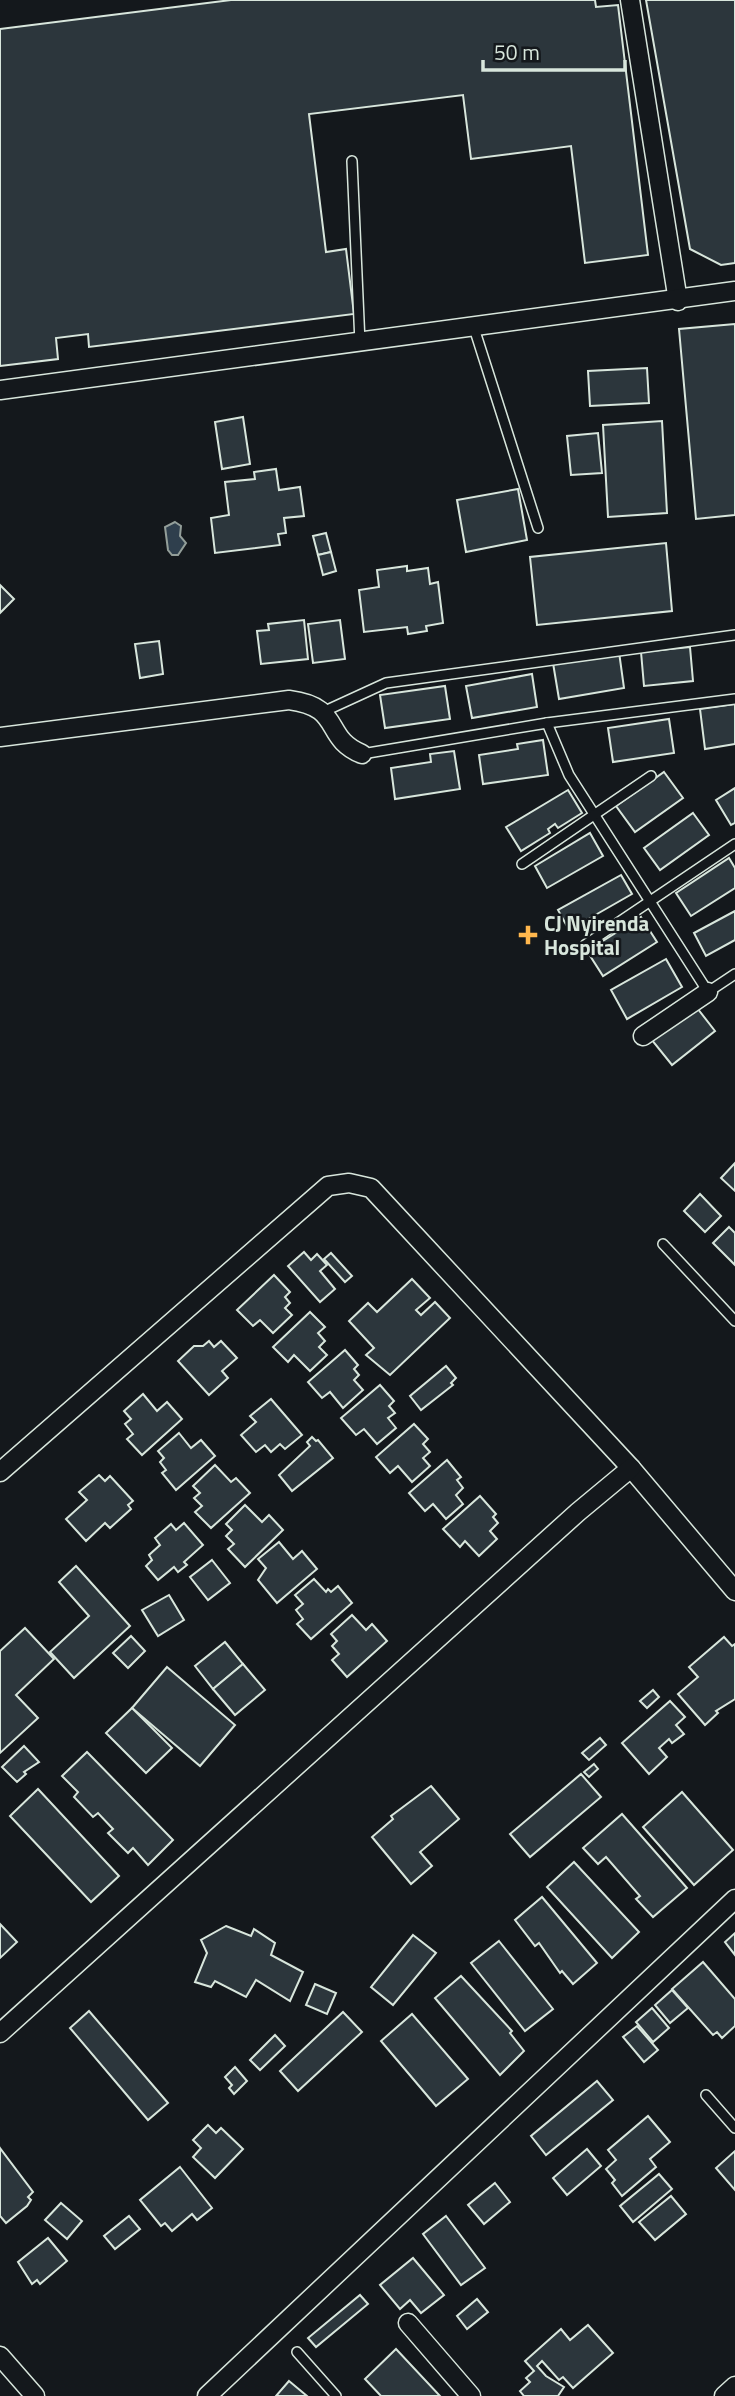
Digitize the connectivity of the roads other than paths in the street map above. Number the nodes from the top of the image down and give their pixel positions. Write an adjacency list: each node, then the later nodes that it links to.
1 (630, 0): 4 (street)
2 (352, 161): 6 (lane)
3 (735, 291): 4 (street)
4 (678, 301): 5 (street)
5 (474, 328): 6 (street); 8 (lane)
6 (360, 343): 7 (street)
7 (0, 390)
8 (538, 528)
9 (735, 635): 11 (lane)
10 (735, 699): 12 (lane)
11 (325, 711): 13 (street); 14 (street)
12 (547, 723): 14 (lane); 16 (lane)
13 (0, 737)
14 (362, 754)
15 (651, 776): 16 (lane)
16 (594, 816): 18 (lane); 19 (lane)
17 (735, 844): 19 (lane)
18 (522, 864)
19 (649, 901): 20 (lane); 22 (lane)
20 (585, 944)
21 (735, 974): 22 (lane)
22 (708, 992): 23 (street)
23 (643, 1036)
24 (663, 1244): 25 (lane)
25 (735, 1321)
26 (631, 1468): 27 (street); 28 (street); 30 (street)
27 (0, 1472)
28 (735, 1591)
29 (735, 1899): 38 (street)
30 (0, 2033)
31 (706, 2095): 32 (lane)
32 (735, 2128)
33 (408, 2323): 40 (street)
34 (297, 2352): 39 (lane)
35 (0, 2356): 37 (street)
36 (735, 2386): 41 (street)
37 (35, 2396)
38 (207, 2396)
39 (336, 2396)
40 (471, 2396)
41 (724, 2396)

